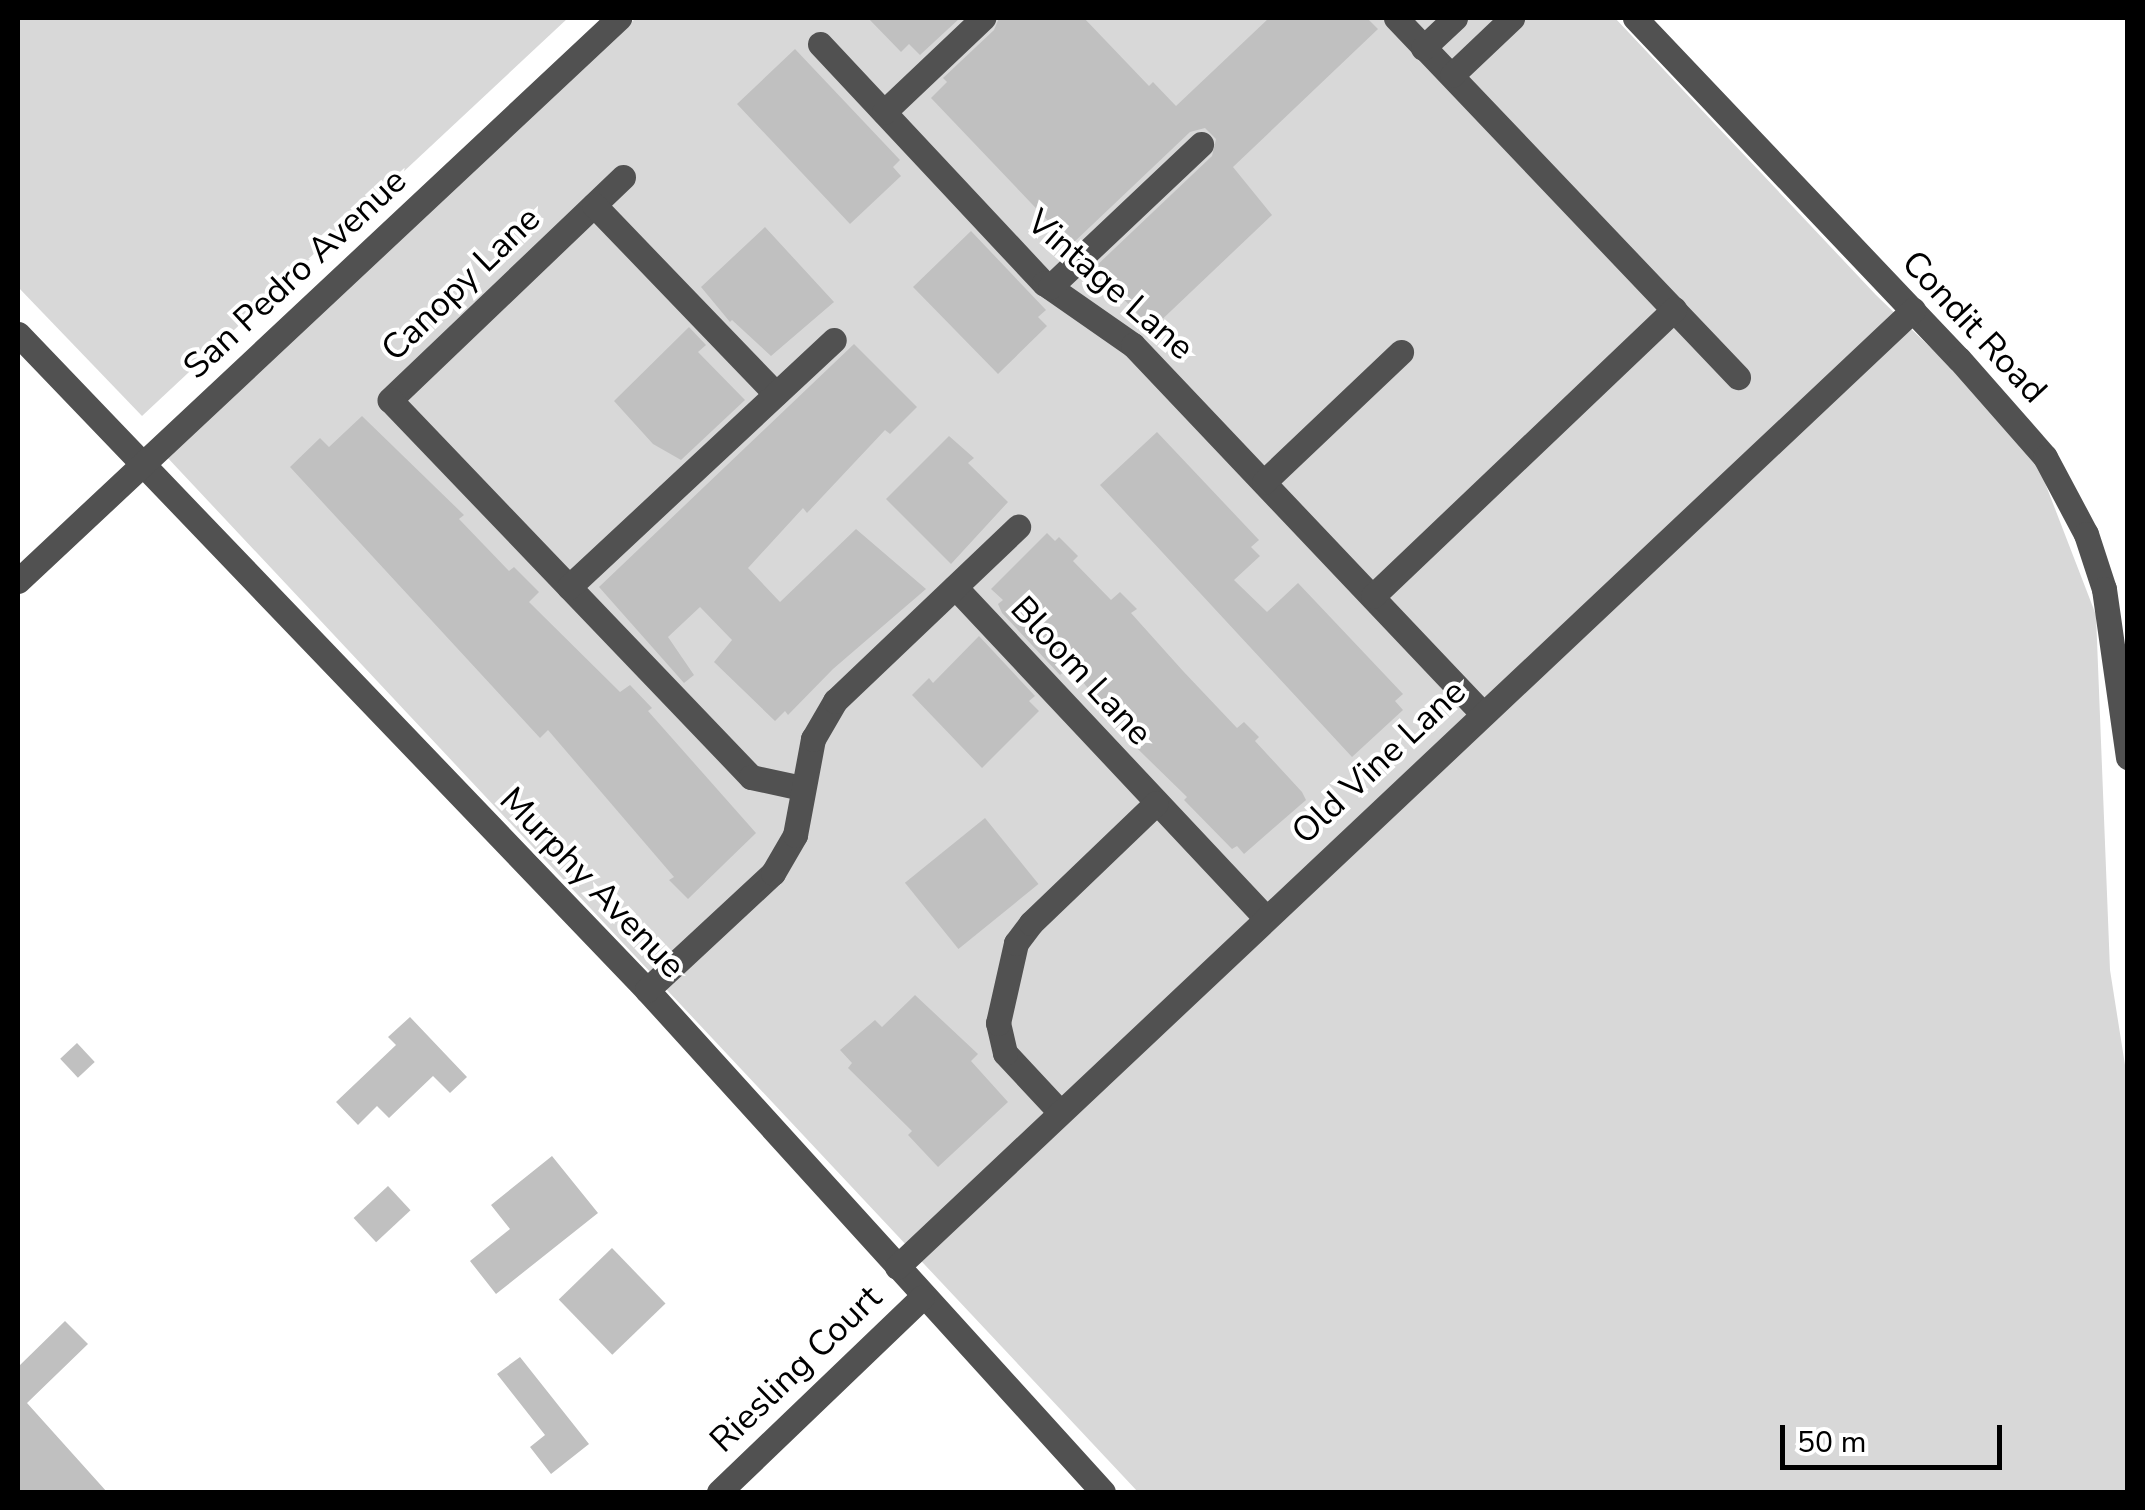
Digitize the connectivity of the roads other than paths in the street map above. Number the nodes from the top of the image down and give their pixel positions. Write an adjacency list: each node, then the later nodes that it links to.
1 (620, 18): 22 (street, San Pedro Avenue)
2 (983, 18): 10 (street)
3 (1396, 18): 8 (street)
4 (1455, 18): 8 (street)
5 (1512, 18): 9 (street)
6 (1635, 18): 16 (street, Condit Road)
7 (820, 44): 10 (street, Vintage Lane)
8 (1423, 48): 9 (street)
9 (1452, 75): 15 (street)
10 (884, 112): 14 (street, Vintage Lane)
11 (1200, 144): 14 (street)
12 (623, 176): 13 (street, Canopy Lane)
13 (594, 205): 21 (street, Canopy Lane); 26 (street, Canopy Lane)
14 (1050, 287): 23 (street, Vintage Lane)
15 (1674, 308): 20 (street); 28 (street)
16 (1913, 310): 29 (street, Old Vine Lane); 30 (street, Condit Road)
17 (18, 334): 22 (street, Murphy Avenue)
18 (834, 340): 21 (street)
19 (1401, 352): 23 (street)
20 (1738, 377)
21 (776, 394): 26 (street)
22 (142, 466): 25 (street, San Pedro Avenue); 34 (street, Murphy Avenue)
23 (1264, 482): 28 (street, Vintage Lane)
24 (1018, 526): 27 (street)
25 (18, 580)
26 (569, 587): 31 (street, Canopy Lane)
27 (955, 587): 31 (street); 32 (street, Bloom Lane)
28 (1373, 596): 29 (street, Vintage Lane)
29 (1482, 712): 33 (street, Old Vine Lane)
30 (2128, 757)
31 (802, 788): 34 (street)
32 (1156, 803): 33 (street, Bloom Lane); 35 (street)
33 (1265, 917): 35 (street, Old Vine Lane)
34 (647, 990): 36 (street, Murphy Avenue)
35 (1059, 1110): 36 (street, Old Vine Lane)
36 (897, 1267): 37 (street, Murphy Avenue)
37 (922, 1297): 38 (street, Riesling Court); 39 (street, Murphy Avenue)
38 (718, 1492)
39 (1102, 1492)

